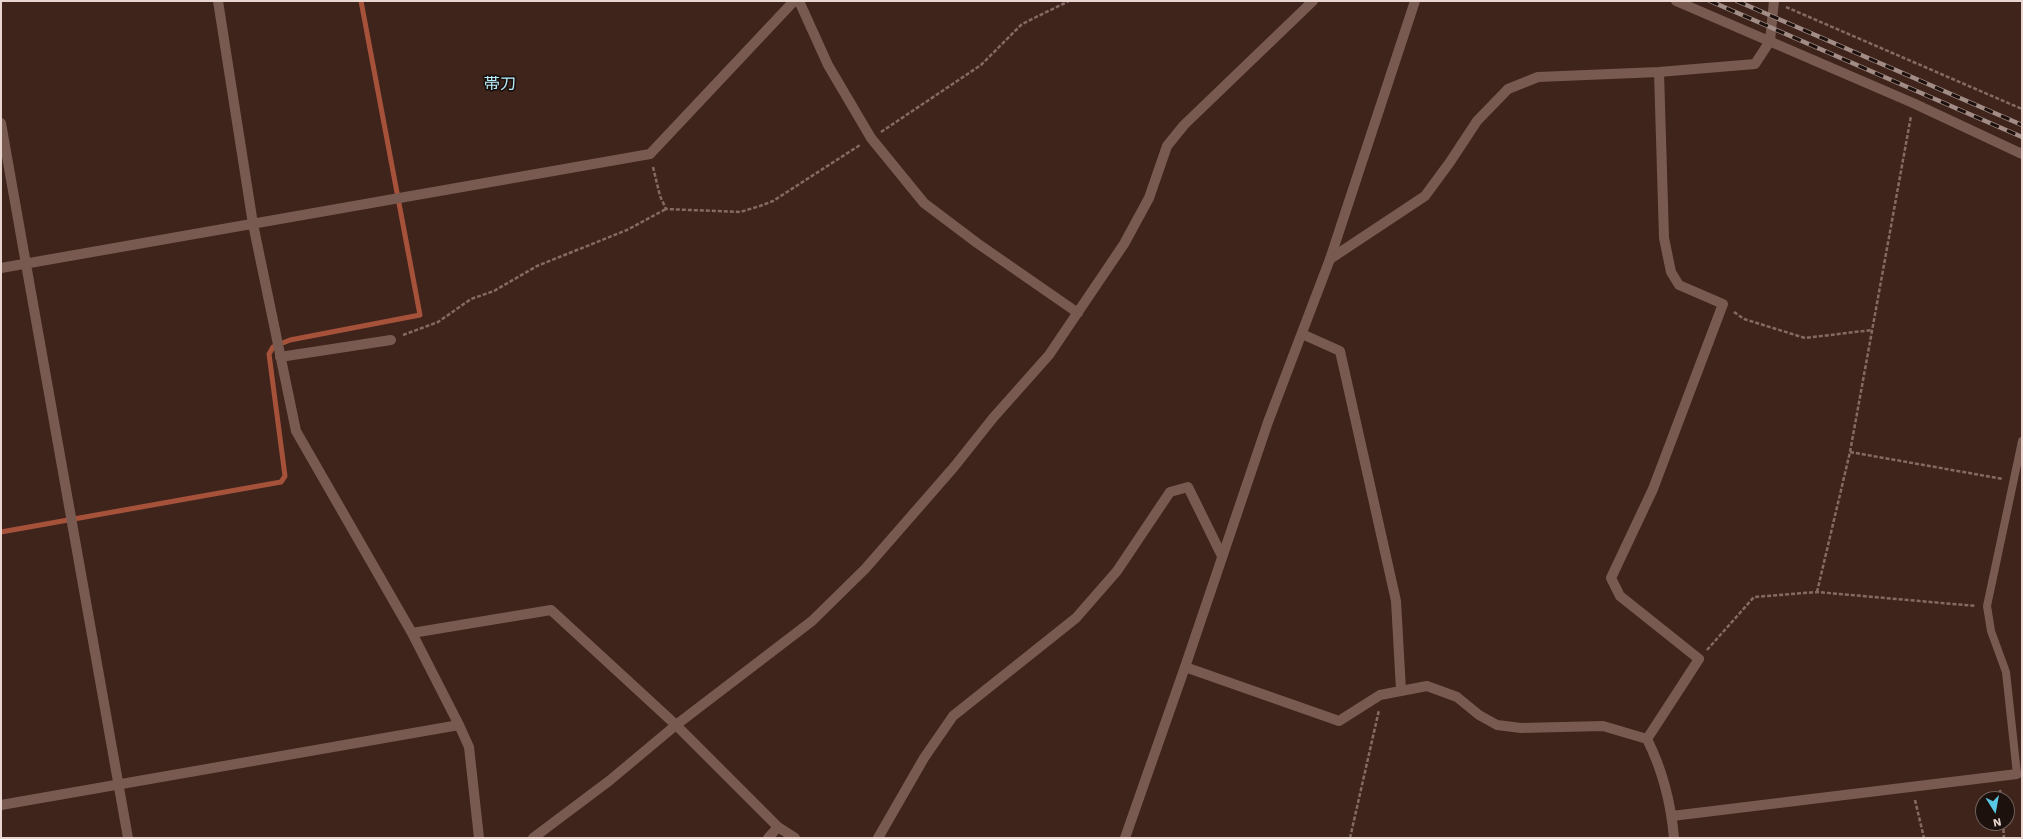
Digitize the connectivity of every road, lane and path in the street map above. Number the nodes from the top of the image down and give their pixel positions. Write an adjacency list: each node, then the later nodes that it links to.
1 (218, 1): 18 (street)
2 (794, 1): 15 (street)
3 (799, 1): 14 (street)
4 (1069, 1): 14 (path)
5 (1313, 1): 23 (street)
6 (1415, 1): 19 (street)
7 (1676, 1): 9 (street)
8 (1774, 1): 9 (street); 12 (path)
9 (1770, 41): 10 (street); 11 (street)
10 (1660, 72): 19 (street); 22 (street)
11 (1913, 103): 16 (street); 24 (path)
12 (2022, 109)
13 (1, 123): 20 (street)
14 (871, 138): 17 (path); 23 (street)
15 (650, 154): 17 (path); 18 (street)
16 (2022, 154)
17 (666, 209): 26 (path)
18 (253, 224): 20 (street); 27 (street)
19 (1330, 259): 25 (street)
20 (26, 264): 21 (street); 43 (street)
21 (1, 268)
22 (1723, 304): 24 (path); 35 (street)
23 (1078, 313): 40 (street)
24 (1872, 330): 29 (path)
25 (1302, 334): 31 (street); 37 (street)
26 (391, 340): 27 (street)
27 (280, 357): 34 (street)
28 (2022, 441): 30 (lane)
29 (1850, 452): 30 (path); 32 (path)
30 (2014, 481): 33 (lane)
31 (1222, 556): 36 (street); 53 (street)
32 (1818, 592): 33 (path); 35 (path)
33 (1986, 606): 42 (lane)
34 (412, 632): 39 (street); 40 (street)
35 (1699, 659): 41 (street)
36 (1185, 667): 38 (street); 54 (street)
37 (1401, 690): 38 (street); 41 (street)
38 (1380, 695): 55 (path)
39 (459, 725): 43 (street); 49 (street)
40 (676, 725): 47 (street); 50 (street)
41 (1647, 740): 46 (street)
42 (2017, 774): 44 (street)
43 (119, 785): 45 (street); 48 (street)
44 (1911, 786): 46 (street); 57 (path)
45 (1, 805)
46 (1672, 816): 56 (street)
47 (778, 827): 51 (street); 52 (street)
48 (128, 838)
49 (479, 838)
50 (533, 838)
51 (768, 838)
52 (796, 838)
53 (878, 838)
54 (1125, 838)
55 (1350, 838)
56 (1674, 838)
57 (1924, 838)

